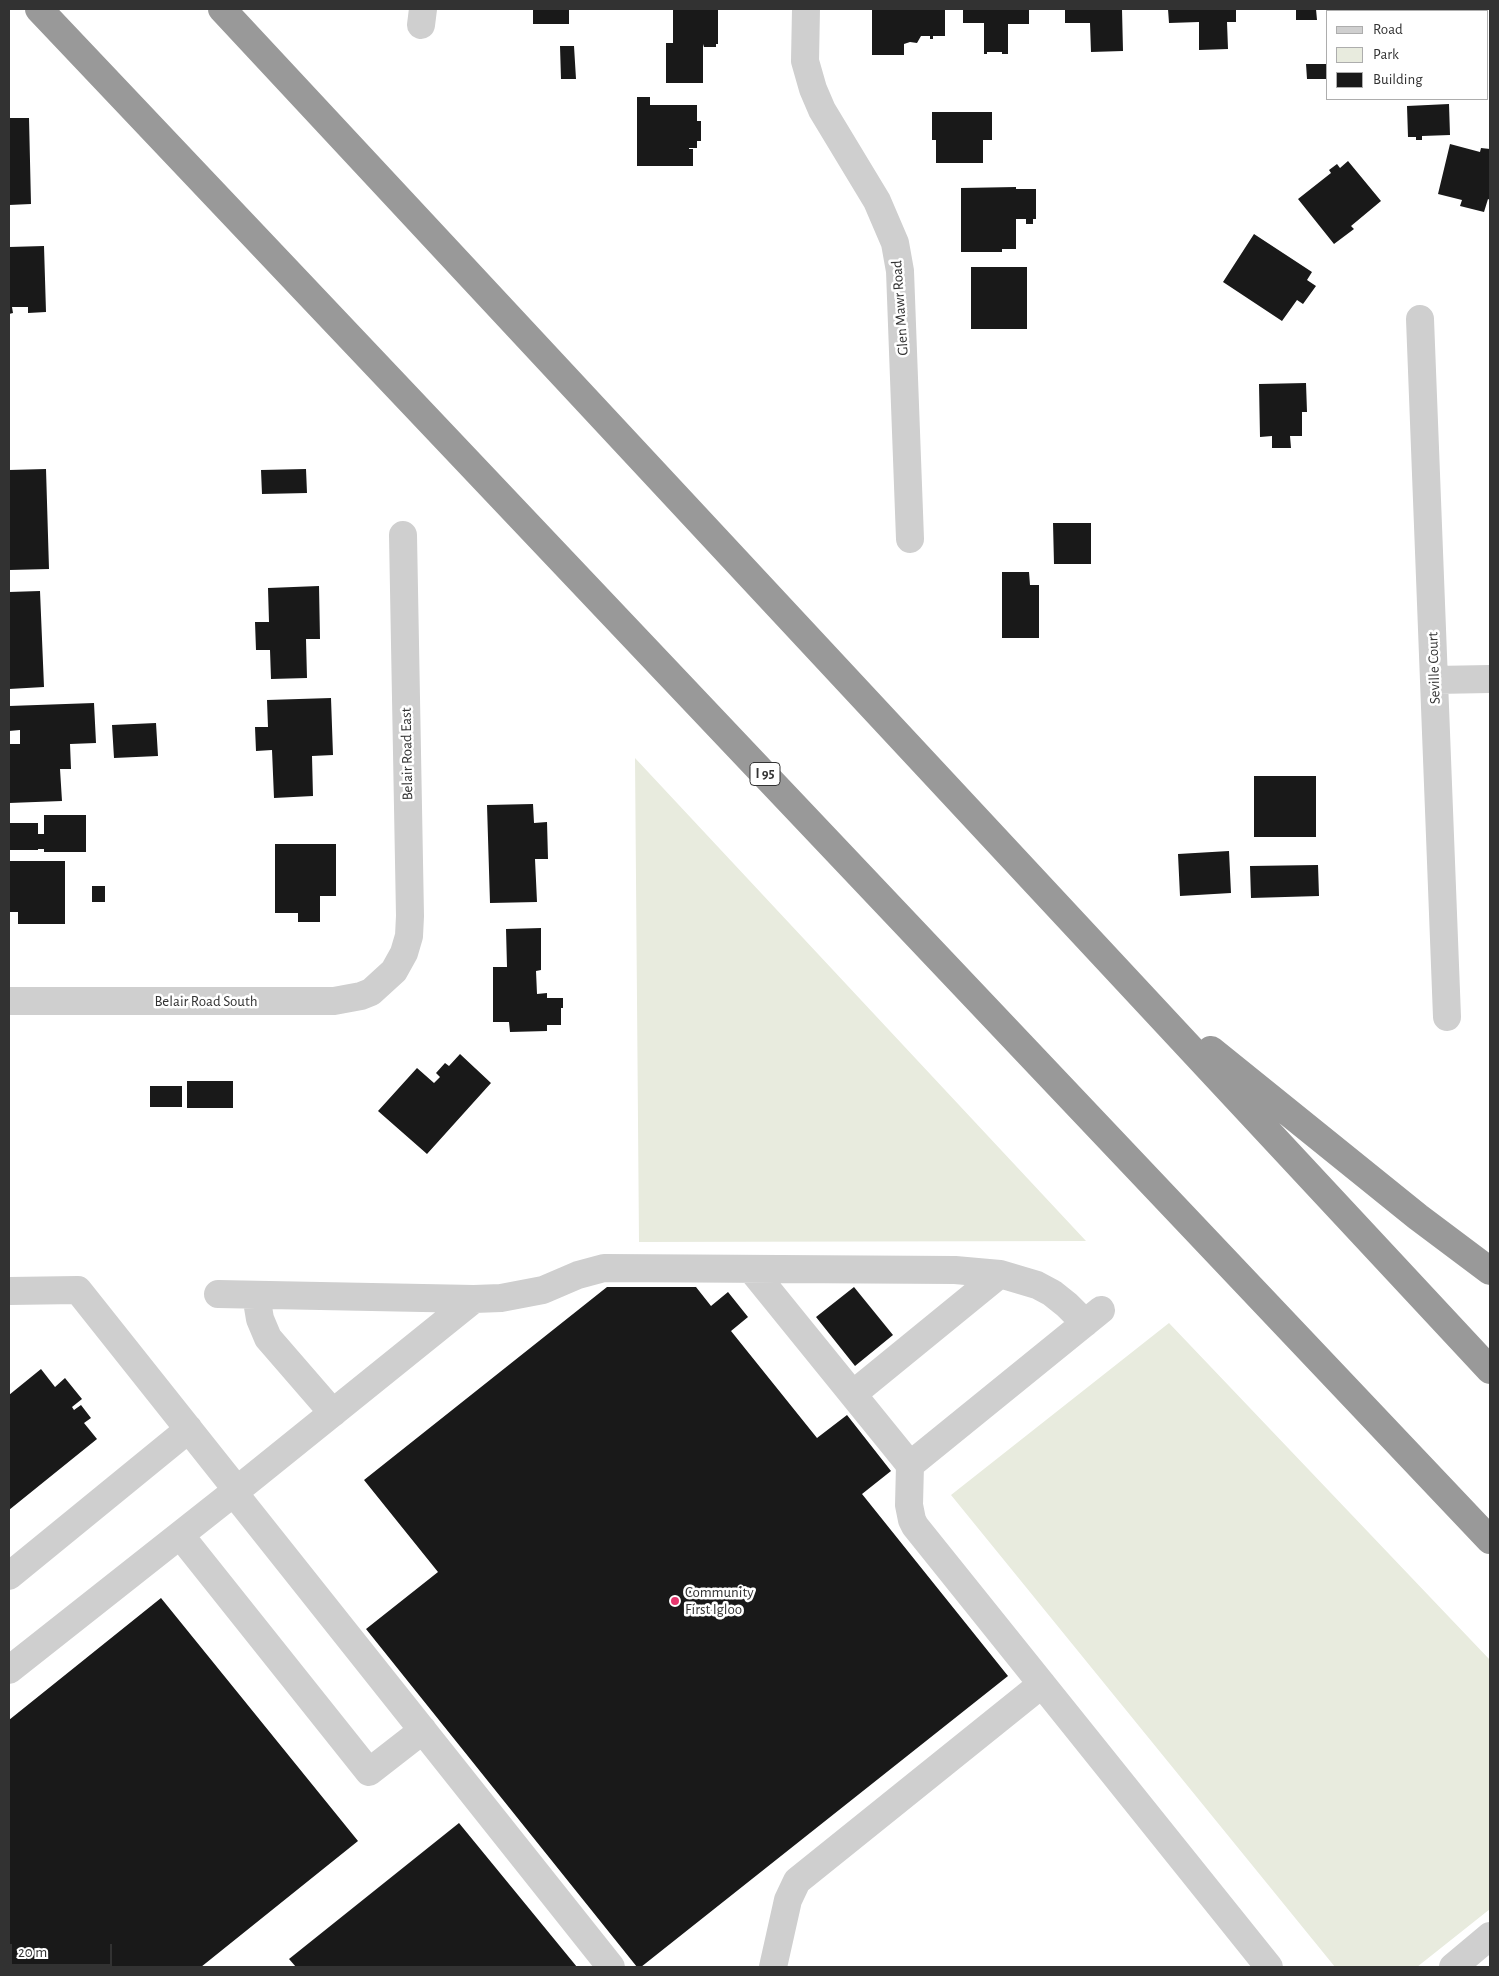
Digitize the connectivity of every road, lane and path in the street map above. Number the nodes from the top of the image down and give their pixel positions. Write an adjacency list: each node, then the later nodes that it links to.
1 (39, 9): 27 (highway, I 95)
2 (222, 9): 10 (highway)
3 (806, 9): 6 (street, Glen Mawr Road)
4 (1420, 318): 8 (street, Seville Court)
5 (404, 534): 9 (street, Belair Road East)
6 (910, 538)
7 (1490, 679): 8 (street)
8 (1435, 680): 12 (street, Seville Court)
9 (394, 971): 11 (street, Belair Road South)
10 (1133, 986): 14 (highway); 20 (highway)
11 (9, 1001)
12 (1447, 1017)
13 (751, 1269): 15 (street); 19 (street); 21 (street)
14 (1490, 1271)
15 (1000, 1274): 21 (street); 24 (street)
16 (9, 1291): 23 (street)
17 (218, 1294): 18 (street)
18 (256, 1295): 19 (street); 22 (street)
19 (474, 1299): 22 (street)
20 (1490, 1370)
21 (853, 1394): 24 (street)
22 (333, 1413): 25 (street)
23 (189, 1429): 25 (street); 28 (street)
24 (910, 1465): 30 (street)
25 (236, 1491): 26 (street); 31 (street)
26 (180, 1535): 29 (street); 31 (street)
27 (1490, 1540)
28 (9, 1576)
29 (9, 1670)
30 (1042, 1684): 33 (street); 35 (street)
31 (423, 1730): 34 (street)
32 (1490, 1936): 36 (street)
33 (1257, 1963)
34 (611, 1967)
35 (774, 1967)
36 (1453, 1967)

